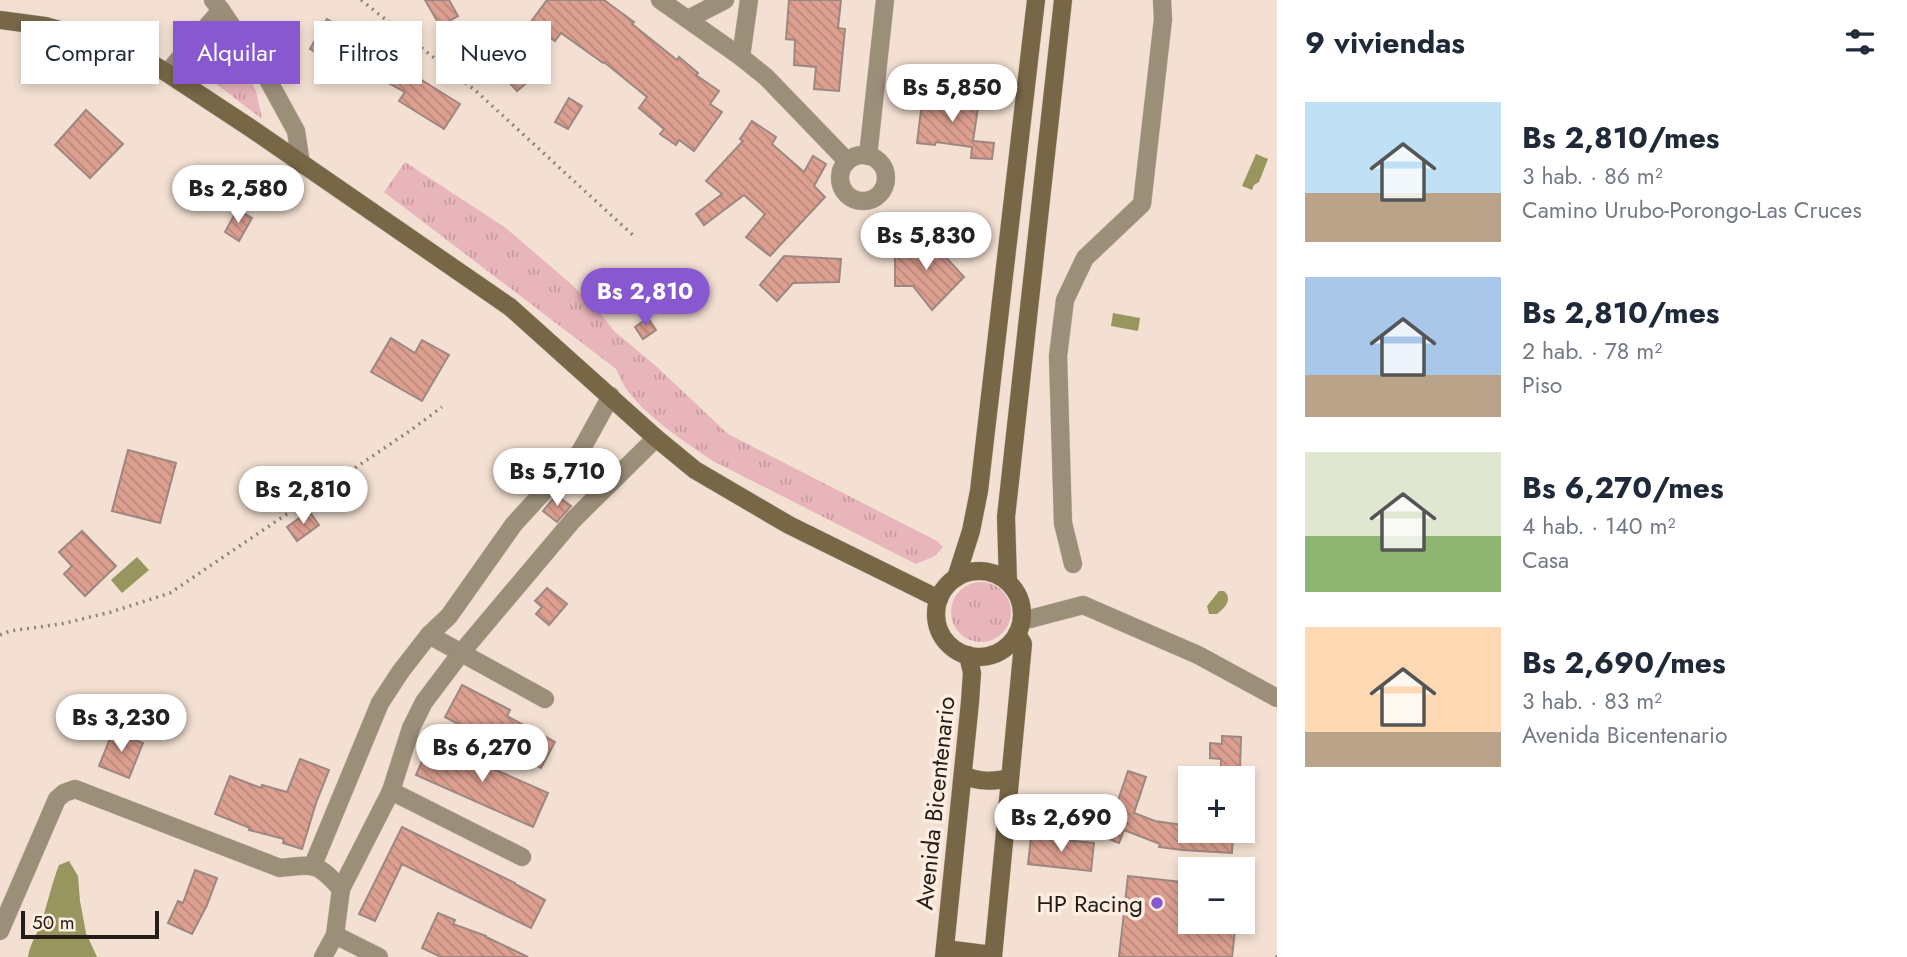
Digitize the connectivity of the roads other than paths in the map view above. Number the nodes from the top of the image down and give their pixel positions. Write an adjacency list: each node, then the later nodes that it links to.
1 (660, 0): 9 (street)
2 (725, 0): 9 (street)
3 (749, 0): 11 (street)
4 (885, 0): 13 (street)
5 (1036, 0): 21 (main road)
6 (1063, 0): 22 (main road)
7 (1162, 0): 20 (street)
8 (217, 5): 12 (street); 15 (street)
9 (688, 19): 11 (street)
10 (0, 20): 12 (main road)
11 (741, 57): 14 (street)
12 (167, 74): 15 (main road)
13 (868, 156): 14 (street); 14 (street)
14 (847, 161)
15 (301, 163): 16 (main road)
16 (611, 397): 17 (main road); 18 (street)
17 (656, 438): 19 (street); 23 (main road)
18 (580, 452): 19 (street); 25 (street)
19 (613, 479): 26 (street)
20 (1073, 564)
21 (956, 578): 22 (main road); 23 (main road)
22 (1008, 582): 24 (main road)
23 (939, 599): 27 (main road)
24 (1019, 628): 27 (main road); 28 (street); 31 (main road)
25 (429, 635): 26 (street); 34 (street)
26 (461, 653): 29 (street); 32 (street)
27 (968, 655): 30 (main road, Avenida Bicentenario)
28 (1277, 698)
29 (545, 699)
30 (963, 775): 31 (main road); 38 (main road, Avenida Bicentenario)
31 (1010, 778): 39 (main road)
32 (391, 791): 33 (street); 35 (street)
33 (522, 857)
34 (313, 864): 35 (street); 36 (street)
35 (341, 889): 37 (street)
36 (0, 931)
37 (335, 935): 40 (street); 41 (street)
38 (945, 953): 39 (main road)
39 (993, 956)
40 (323, 957)
41 (379, 957)

